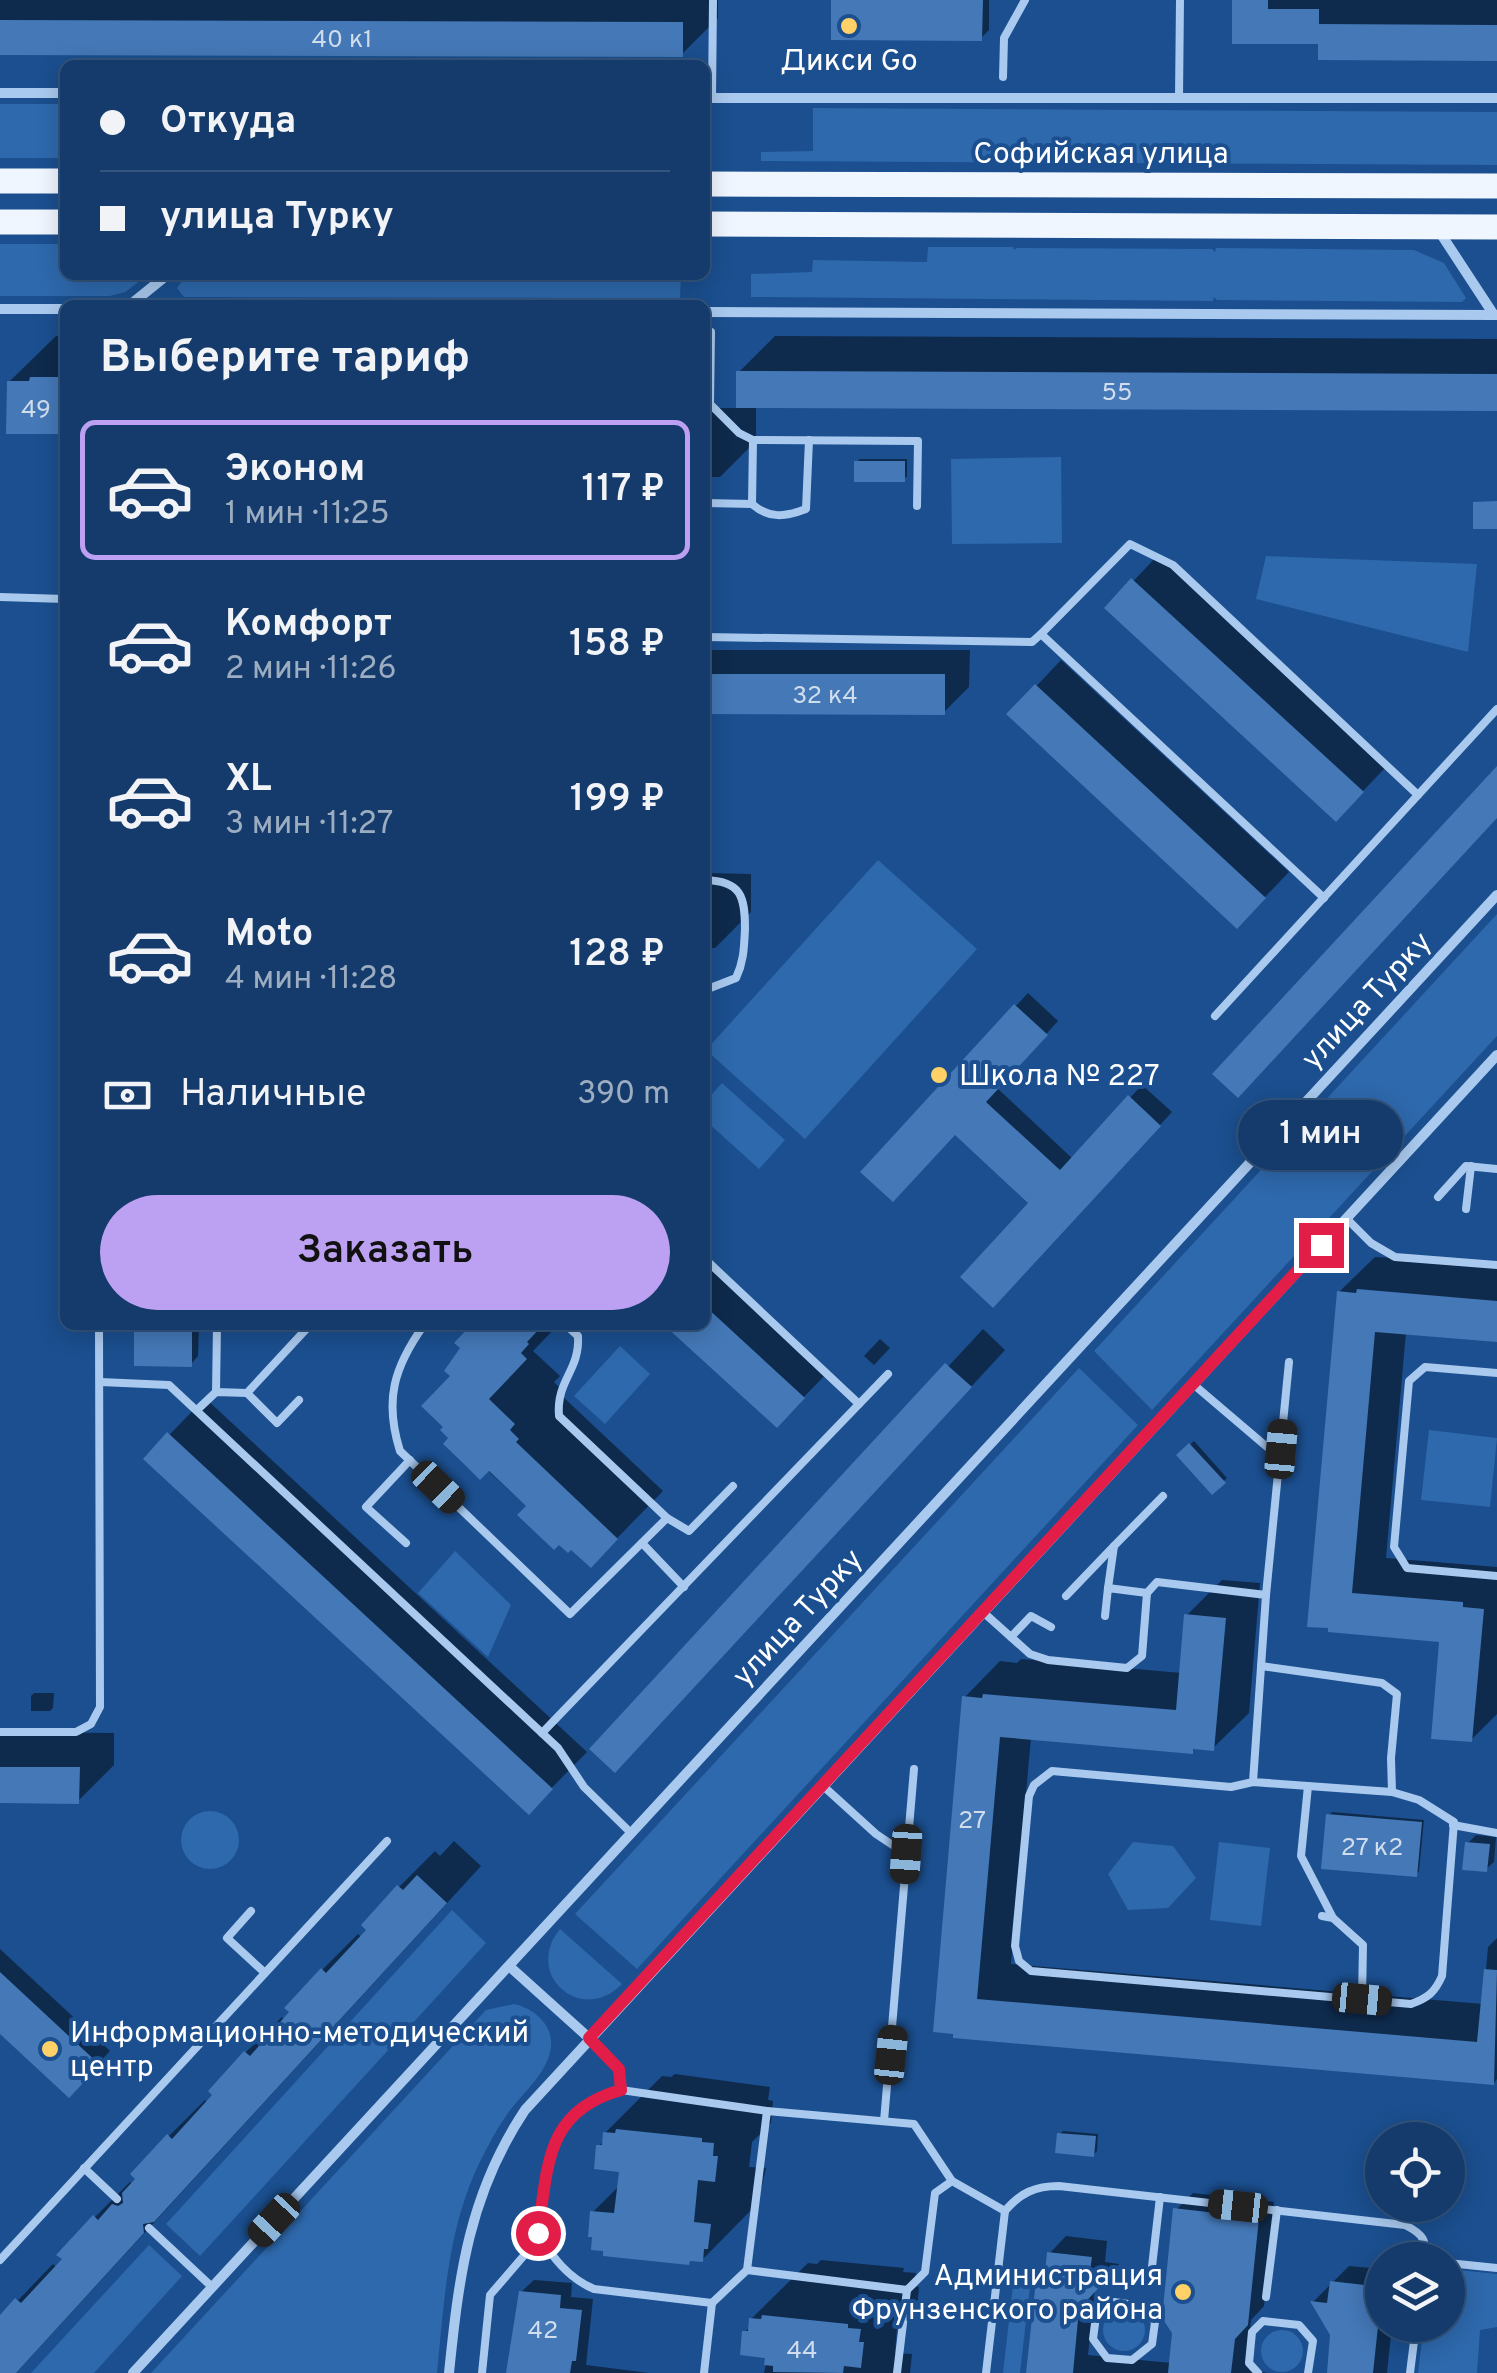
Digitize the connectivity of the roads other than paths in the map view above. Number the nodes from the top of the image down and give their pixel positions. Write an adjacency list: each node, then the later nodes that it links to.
1 (713, 0): 4 (lane)
2 (1025, 0): 5 (lane)
3 (1180, 0): 9 (lane)
4 (710, 60)
5 (1003, 77)
6 (0, 93): 7 (street)
7 (60, 93)
8 (710, 98): 9 (street)
9 (1179, 98): 10 (street)
10 (1497, 98)
11 (0, 181): 12 (main road)
12 (60, 181)
13 (710, 184): 14 (main road, Софийская улица)
14 (1497, 186)
15 (0, 222): 16 (main road)
16 (60, 222)
17 (710, 224): 18 (main road)
18 (1437, 227): 19 (main road); 25 (street)
19 (1497, 228)
20 (161, 280): 21 (street)
21 (136, 300)
22 (0, 309): 23 (street)
23 (60, 309)
24 (710, 312): 25 (street)
25 (1496, 315)
26 (711, 332): 27 (lane)
27 (710, 356)
28 (710, 406): 29 (lane)
29 (753, 440): 30 (lane); 32 (lane)
30 (808, 440): 32 (lane); 33 (lane)
31 (710, 503): 32 (lane)
32 (752, 504)
33 (918, 506)
34 (0, 597): 35 (lane)
35 (60, 599)
36 (1041, 634): 37 (lane); 39 (lane); 42 (lane)
37 (710, 636)
38 (1497, 709): 39 (lane)
39 (1418, 795): 42 (lane)
40 (710, 880): 43 (lane)
41 (1497, 895): 96 (street, улица Турку)
42 (1324, 898): 44 (lane)
43 (710, 988)
44 (1216, 1016)
45 (1497, 1055): 50 (street)
46 (1471, 1166): 47 (lane); 48 (lane); 49 (lane)
47 (1497, 1169)
48 (1438, 1197)
49 (1466, 1209)
50 (1346, 1218): 52 (lane); 62 (street)
51 (710, 1264): 66 (lane)
52 (1497, 1266)
53 (100, 1330): 61 (lane)
54 (217, 1330): 63 (lane)
55 (305, 1330): 64 (lane)
56 (421, 1330): 69 (lane)
57 (571, 1330): 72 (lane)
58 (1289, 1362): 68 (lane)
59 (888, 1374): 66 (lane)
60 (1497, 1374): 76 (lane)
61 (100, 1382): 67 (lane); 87 (lane)
62 (1193, 1384): 68 (lane); 82 (street)
63 (216, 1392): 64 (lane); 67 (lane)
64 (247, 1394): 65 (lane)
65 (299, 1400)
66 (859, 1404): 77 (lane)
67 (197, 1410): 88 (lane)
68 (1281, 1449): 80 (lane)
69 (410, 1460): 73 (lane); 74 (lane)
70 (733, 1486): 72 (lane)
71 (1163, 1496): 75 (lane)
72 (667, 1518): 74 (lane)
73 (406, 1543)
74 (642, 1543): 77 (lane)
75 (1114, 1546): 78 (lane); 81 (lane)
76 (1497, 1576)
77 (684, 1586): 88 (lane)
78 (1108, 1588): 79 (lane); 83 (lane)
79 (1147, 1593): 80 (lane); 85 (lane)
80 (1266, 1595): 86 (lane)
81 (1066, 1596)
82 (983, 1612): 85 (lane); 91 (street)
83 (1105, 1616)
84 (1051, 1627): 85 (lane)
85 (1011, 1637)
86 (1261, 1666): 90 (lane); 93 (lane)
87 (0, 1732)
88 (542, 1733): 96 (lane)
89 (914, 1769): 98 (lane)
90 (1253, 1782): 92 (lane); 104 (lane)
91 (822, 1785): 98 (lane); 105 (street)
92 (1308, 1786): 93 (lane); 101 (lane)
93 (1392, 1792): 94 (lane)
94 (1454, 1825): 95 (lane); 104 (lane)
95 (1497, 1833)
96 (631, 1834): 102 (street, улица Турку)
97 (387, 1841): 103 (lane)
98 (906, 1854): 108 (lane)
99 (251, 1911): 103 (lane)
100 (1322, 1916): 101 (lane)
101 (1333, 1918): 104 (lane)
102 (509, 1966): 105 (street); 123 (street, улица Турку)
103 (265, 1973): 109 (lane)
104 (1362, 1999)
105 (589, 2038): 106 (lane); 133 (street)
106 (621, 2090): 107 (lane); 116 (lane)
107 (767, 2112): 108 (lane); 121 (lane)
108 (884, 2121): 110 (lane)
109 (84, 2168): 112 (lane); 118 (lane)
110 (952, 2180): 114 (lane); 124 (lane)
111 (1160, 2197): 113 (lane); 114 (lane); 122 (lane)
112 (117, 2199)
113 (1277, 2210): 117 (lane); 126 (lane)
114 (1005, 2211): 137 (lane)
115 (149, 2228): 123 (lane)
116 (540, 2237): 127 (lane); 134 (lane)
117 (1425, 2242)
118 (0, 2260)
119 (1465, 2265): 120 (lane)
120 (1497, 2268)
121 (746, 2270): 124 (lane); 127 (lane)
122 (1150, 2284)
123 (212, 2287): 132 (street, улица Турку)
124 (906, 2290): 136 (lane)
125 (1148, 2296): 129 (lane)
126 (1266, 2296)
127 (712, 2303): 135 (lane)
128 (1265, 2308): 130 (lane)
129 (1146, 2310): 129 (lane)
130 (1263, 2321): 138 (lane); 139 (lane)
131 (1414, 2342): 140 (lane)
132 (133, 2373)
133 (449, 2373)
134 (482, 2373)
135 (704, 2373)
136 (897, 2373)
137 (986, 2373)
138 (1258, 2373)
139 (1308, 2373)
140 (1410, 2373)

